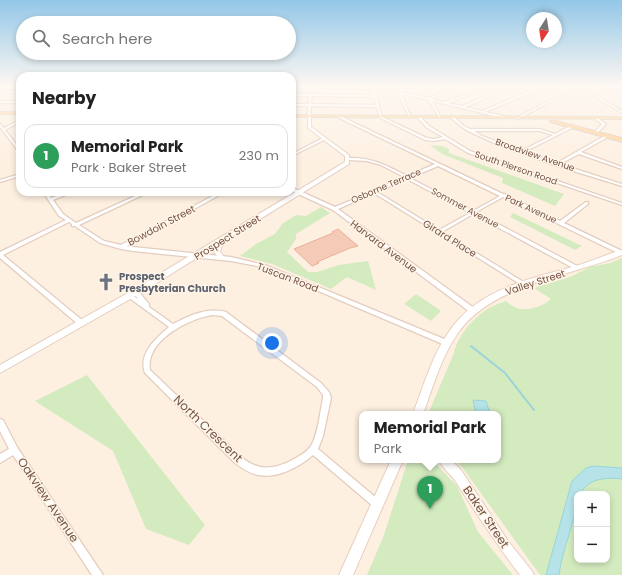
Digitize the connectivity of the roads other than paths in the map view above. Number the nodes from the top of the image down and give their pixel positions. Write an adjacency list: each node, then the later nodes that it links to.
1 (0, 113): 2 (main road)
2 (16, 113)
3 (309, 113): 10 (street)
4 (379, 113): 12 (street)
5 (408, 113): 13 (street)
6 (437, 113): 15 (street)
7 (487, 113): 17 (street)
8 (527, 113): 18 (street)
9 (296, 116): 10 (main road)
10 (309, 116): 11 (main road); 33 (street)
11 (340, 117): 12 (main road); 42 (street, Park Avenue)
12 (381, 117): 13 (main road); 32 (street)
13 (410, 117): 14 (main road)
14 (419, 117): 15 (main road); 32 (street, South Pierson Road)
15 (440, 117): 16 (main road)
16 (452, 117): 17 (main road); 28 (street, Broadview Avenue)
17 (503, 118): 18 (main road)
18 (517, 118): 19 (main road)
19 (533, 118): 20 (main road); 26 (main road)
20 (596, 118): 21 (main road); 29 (street)
21 (622, 118)
22 (16, 123): 24 (street)
23 (0, 125): 27 (street)
24 (13, 125): 25 (street); 27 (street)
25 (16, 125)
26 (573, 126): 29 (main road); 30 (street)
27 (4, 129): 35 (street)
28 (468, 130): 30 (street); 36 (street, Broadview Avenue)
29 (596, 133): 31 (main road)
30 (556, 135): 36 (street)
31 (607, 136): 34 (main road); 37 (street)
32 (445, 138): 61 (street, South Pierson Road)
33 (324, 139): 38 (street); 39 (street)
34 (622, 140)
35 (15, 145)
36 (521, 152): 41 (street, Broadview Avenue)
37 (578, 152): 41 (street); 43 (street)
38 (296, 153)
39 (348, 159): 46 (street, Sommer Avenue); 51 (street, Prospect Street)
40 (622, 162): 43 (street)
41 (558, 164): 48 (street, Broadview Avenue)
42 (439, 165): 46 (street, Osborne Terrace); 53 (street, Park Avenue)
43 (616, 166): 44 (street)
44 (622, 168)
45 (16, 176): 47 (street)
46 (407, 178): 50 (street, Osborne Terrace); 63 (street, Sommer Avenue)
47 (0, 181)
48 (622, 185)
49 (296, 191): 51 (street, Harvard Avenue)
50 (373, 191): 62 (street, Osborne Terrace); 67 (street, Girard Place)
51 (299, 192): 52 (street, Prospect Street); 62 (street, Harvard Avenue)
52 (296, 194)
53 (504, 195): 63 (street); 65 (street, Park Avenue)
54 (48, 196): 59 (street, Tuscan Road)
55 (60, 196): 59 (street)
56 (137, 196): 66 (street)
57 (216, 196): 69 (street, Bowdoin Street)
58 (293, 196): 68 (street, Prospect Street)
59 (50, 200): 64 (street, Tuscan Road)
60 (587, 203): 65 (street)
61 (622, 204)
62 (335, 208): 80 (street, Harvard Avenue)
63 (474, 213): 67 (street); 75 (street, Sommer Avenue)
64 (68, 221): 66 (street, Tuscan Road); 72 (street)
65 (562, 222): 70 (street, Park Avenue); 71 (street, Park Avenue)
66 (74, 225): 69 (street, Tuscan Road)
67 (440, 231): 76 (street, Girard Place)
68 (220, 241): 73 (street, Prospect Street); 74 (street)
69 (120, 247): 73 (street, Tuscan Road)
70 (622, 249)
71 (622, 252): 75 (main road, Valley Street)
72 (0, 255): 81 (street)
73 (198, 255): 74 (street, Tuscan Road); 77 (street, Prospect Street)
74 (220, 257): 83 (street, Tuscan Road)
75 (577, 268): 76 (main road, Valley Street)
76 (525, 285): 80 (main road, Valley Street)
77 (136, 292): 78 (street, Prospect Street); 79 (street)
78 (130, 296): 79 (street); 81 (street, Prospect Street)
79 (151, 310): 82 (street)
80 (472, 310): 83 (main road, Valley Street)
81 (80, 323): 84 (street, Prospect Street)
82 (173, 327): 88 (street); 88 (street, North Crescent)
83 (447, 343): 85 (main road, Valley Street)
84 (0, 369)
85 (419, 411)
86 (0, 423): 87 (street, Oakview Avenue)
87 (14, 450): 89 (street); 93 (street, Oakview Avenue)
88 (313, 450): 92 (street)
89 (0, 459)
90 (396, 463): 92 (main road)
91 (447, 463): 95 (street, Baker Street)
92 (377, 504): 94 (main road)
93 (98, 575)
94 (346, 575)
95 (528, 575)

